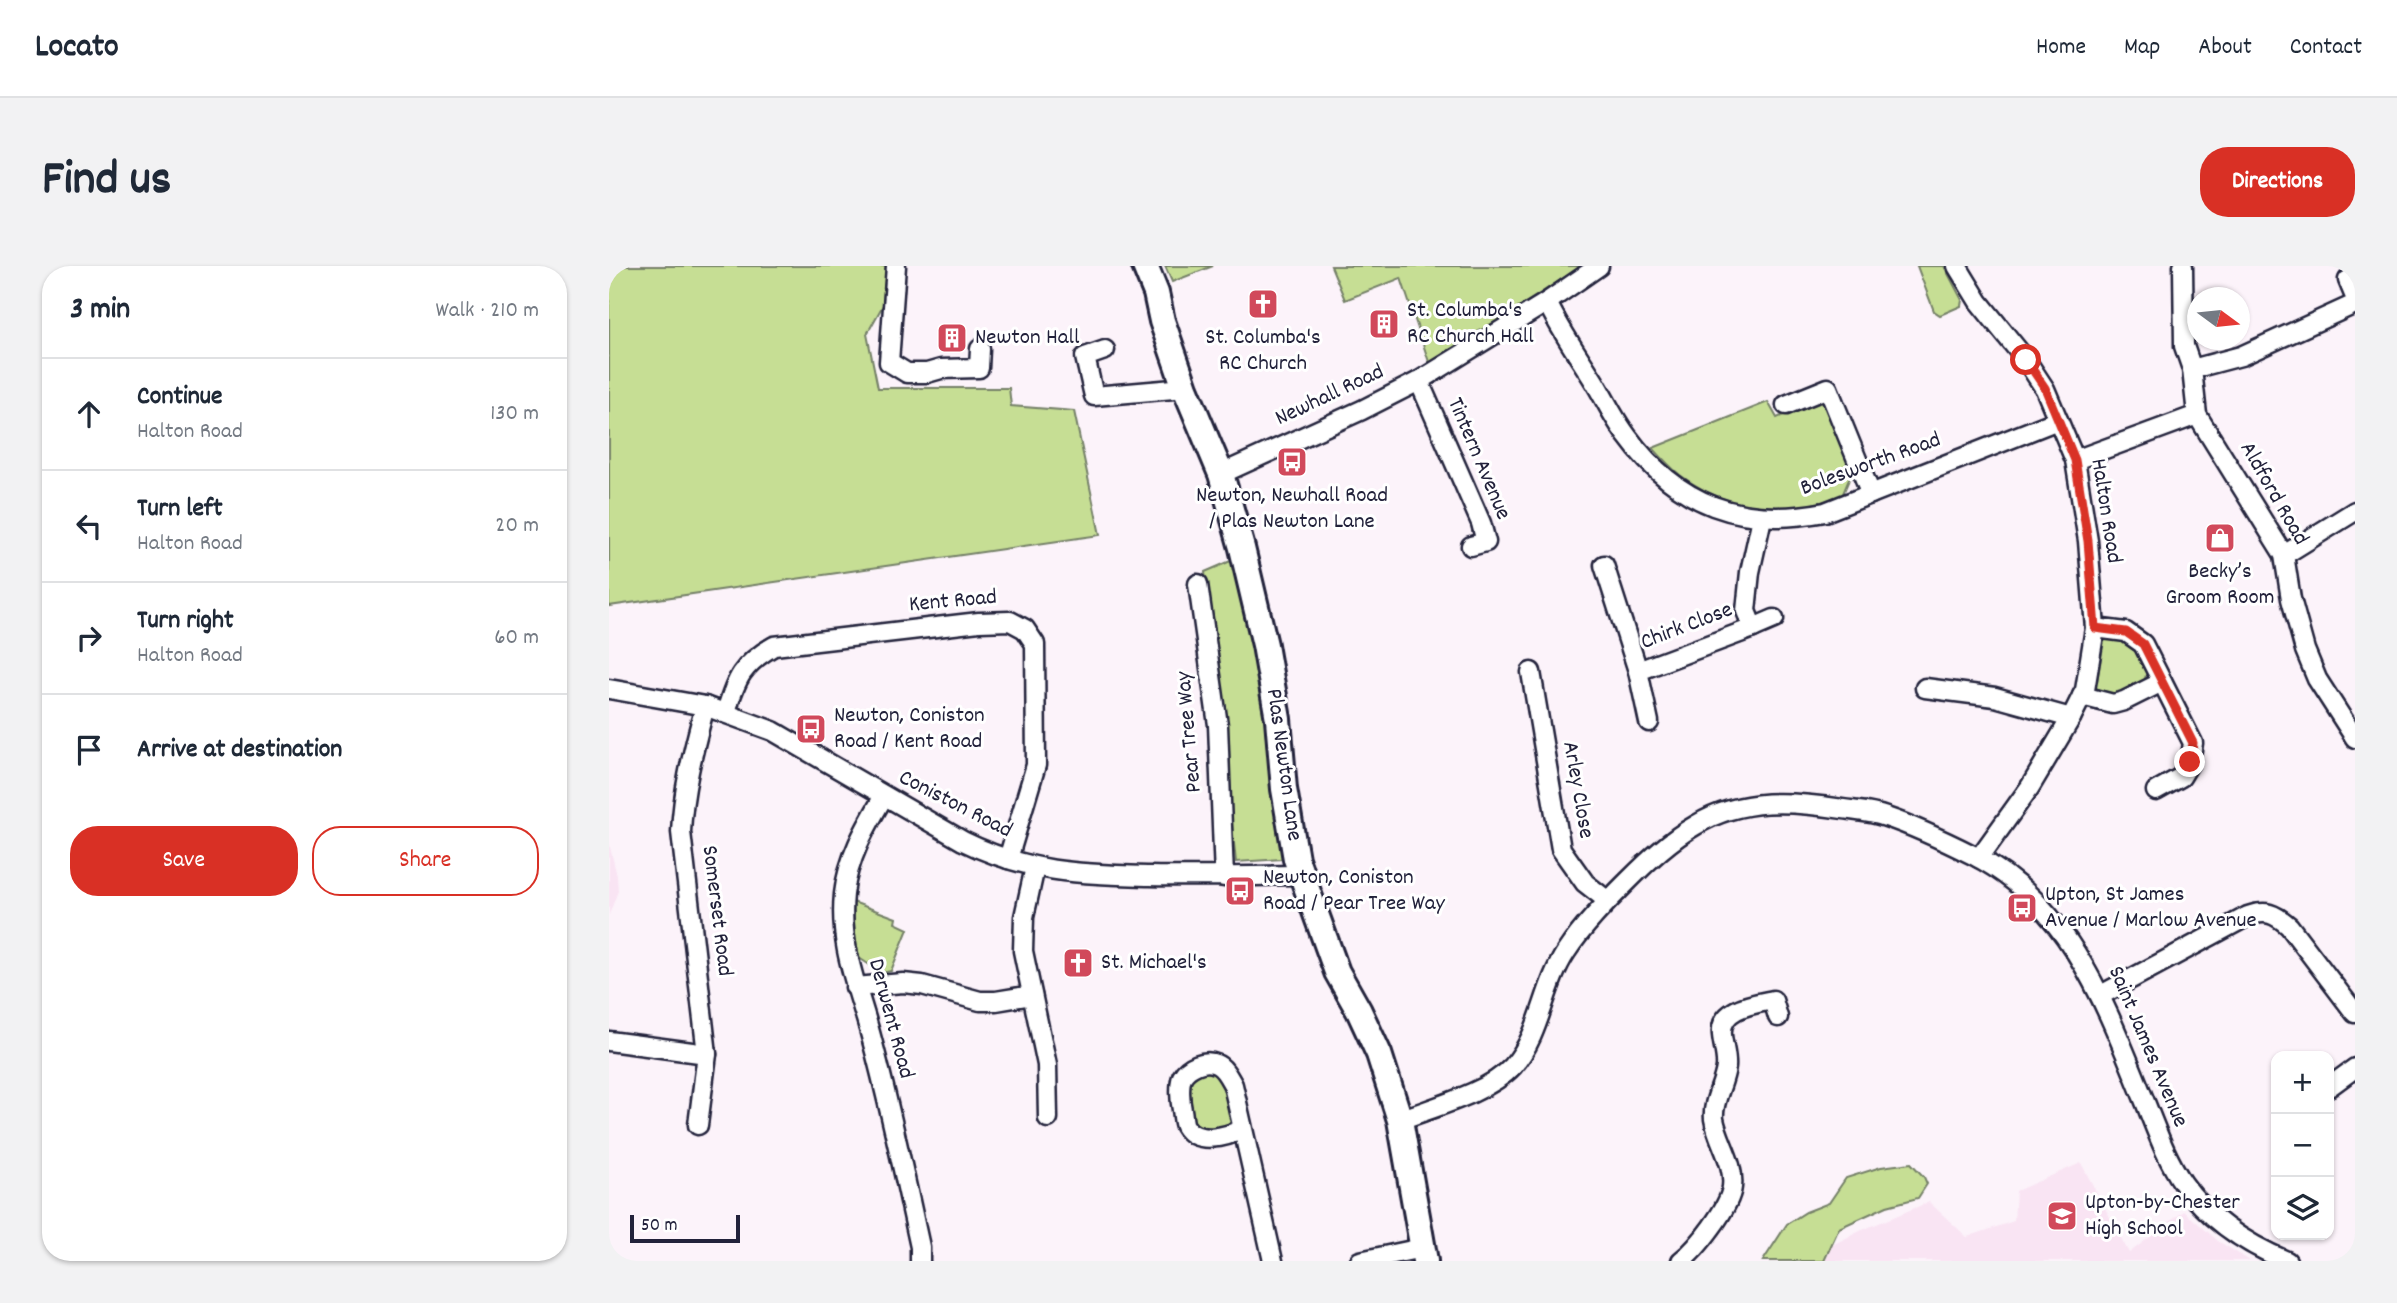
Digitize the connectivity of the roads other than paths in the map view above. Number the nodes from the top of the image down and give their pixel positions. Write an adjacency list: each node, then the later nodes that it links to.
1 (896, 266): 8 (street)
2 (1145, 266): 12 (street, Plas Newton Lane)
3 (1957, 266): 15 (street, Halton Road)
4 (2183, 266): 10 (street, Aldford Road)
5 (1593, 267): 6 (street, Newhall Road)
6 (1547, 302): 11 (street, Newhall Road); 20 (street, Bolesworth Road)
7 (2355, 304): 10 (street)
8 (980, 349)
9 (1105, 350): 12 (street)
10 (2192, 369): 14 (street, Aldford Road)
11 (1419, 381): 17 (street, Newhall Road); 21 (street, Tintern Avenue)
12 (1185, 388): 17 (street, Plas Newton Lane)
13 (1786, 405): 18 (street)
14 (2197, 415): 16 (street); 22 (street, Aldford Road)
15 (2058, 420): 16 (street, Halton Road); 18 (street, Bolesworth Road)
16 (2075, 460): 27 (street, Halton Road)
17 (1221, 474): 44 (street, Plas Newton Lane)
18 (1871, 494): 20 (street, Bolesworth Road)
19 (2355, 511): 22 (street)
20 (1762, 518): 26 (street, Chirk Close)
21 (1471, 546)
22 (2284, 555): 38 (street, Aldford Road)
23 (1604, 565): 28 (street, Chirk Close)
24 (1198, 584): 45 (street, Pear Tree Way)
25 (1774, 619): 26 (street, Chirk Close)
26 (1753, 628): 28 (street, Chirk Close)
27 (2095, 628): 30 (street); 33 (street, Halton Road)
28 (1638, 671): 37 (street, Chirk Close)
29 (1531, 672): 46 (street, Arley Close)
30 (2162, 682): 33 (street); 39 (street)
31 (1926, 688): 36 (street)
32 (609, 690): 34 (street, Coniston Road)
33 (2082, 696): 36 (street, Halton Road)
34 (705, 706): 35 (street, Coniston Road); 53 (street, Somerset Road)
35 (726, 712): 40 (street, Coniston Road); 42 (street, Kent Road)
36 (2071, 718): 41 (street, Halton Road)
37 (1649, 722)
38 (2355, 738)
39 (2156, 791)
40 (884, 796): 42 (street, Coniston Road); 47 (street, Derwent Road)
41 (1979, 858): 46 (street, Saint James Avenue); 49 (street, Saint James Avenue)
42 (1008, 859): 43 (street, Coniston Road)
43 (1035, 867): 45 (street, Coniston Road); 48 (street)
44 (1300, 874): 45 (street, Coniston Road); 57 (street, Plas Newton Lane)
45 (1224, 877)
46 (1608, 901): 57 (street, Saint James Avenue)
47 (855, 987): 48 (street); 61 (street, Derwent Road)
48 (1032, 995): 56 (street)
49 (2101, 995): 50 (street); 65 (street, Saint James Avenue)
50 (2355, 1013)
51 (1778, 1017): 64 (street)
52 (609, 1041): 53 (street)
53 (707, 1054): 58 (street, Somerset Road)
54 (2355, 1068): 55 (street)
55 (2334, 1083)
56 (1048, 1118)
57 (1400, 1120): 60 (street, Plas Newton Lane)
58 (698, 1125)
59 (1242, 1129): 59 (street); 62 (street)
60 (1423, 1255): 63 (street)
61 (921, 1261)
62 (1273, 1261)
63 (1360, 1261)
64 (1681, 1261)
65 (2287, 1261)

